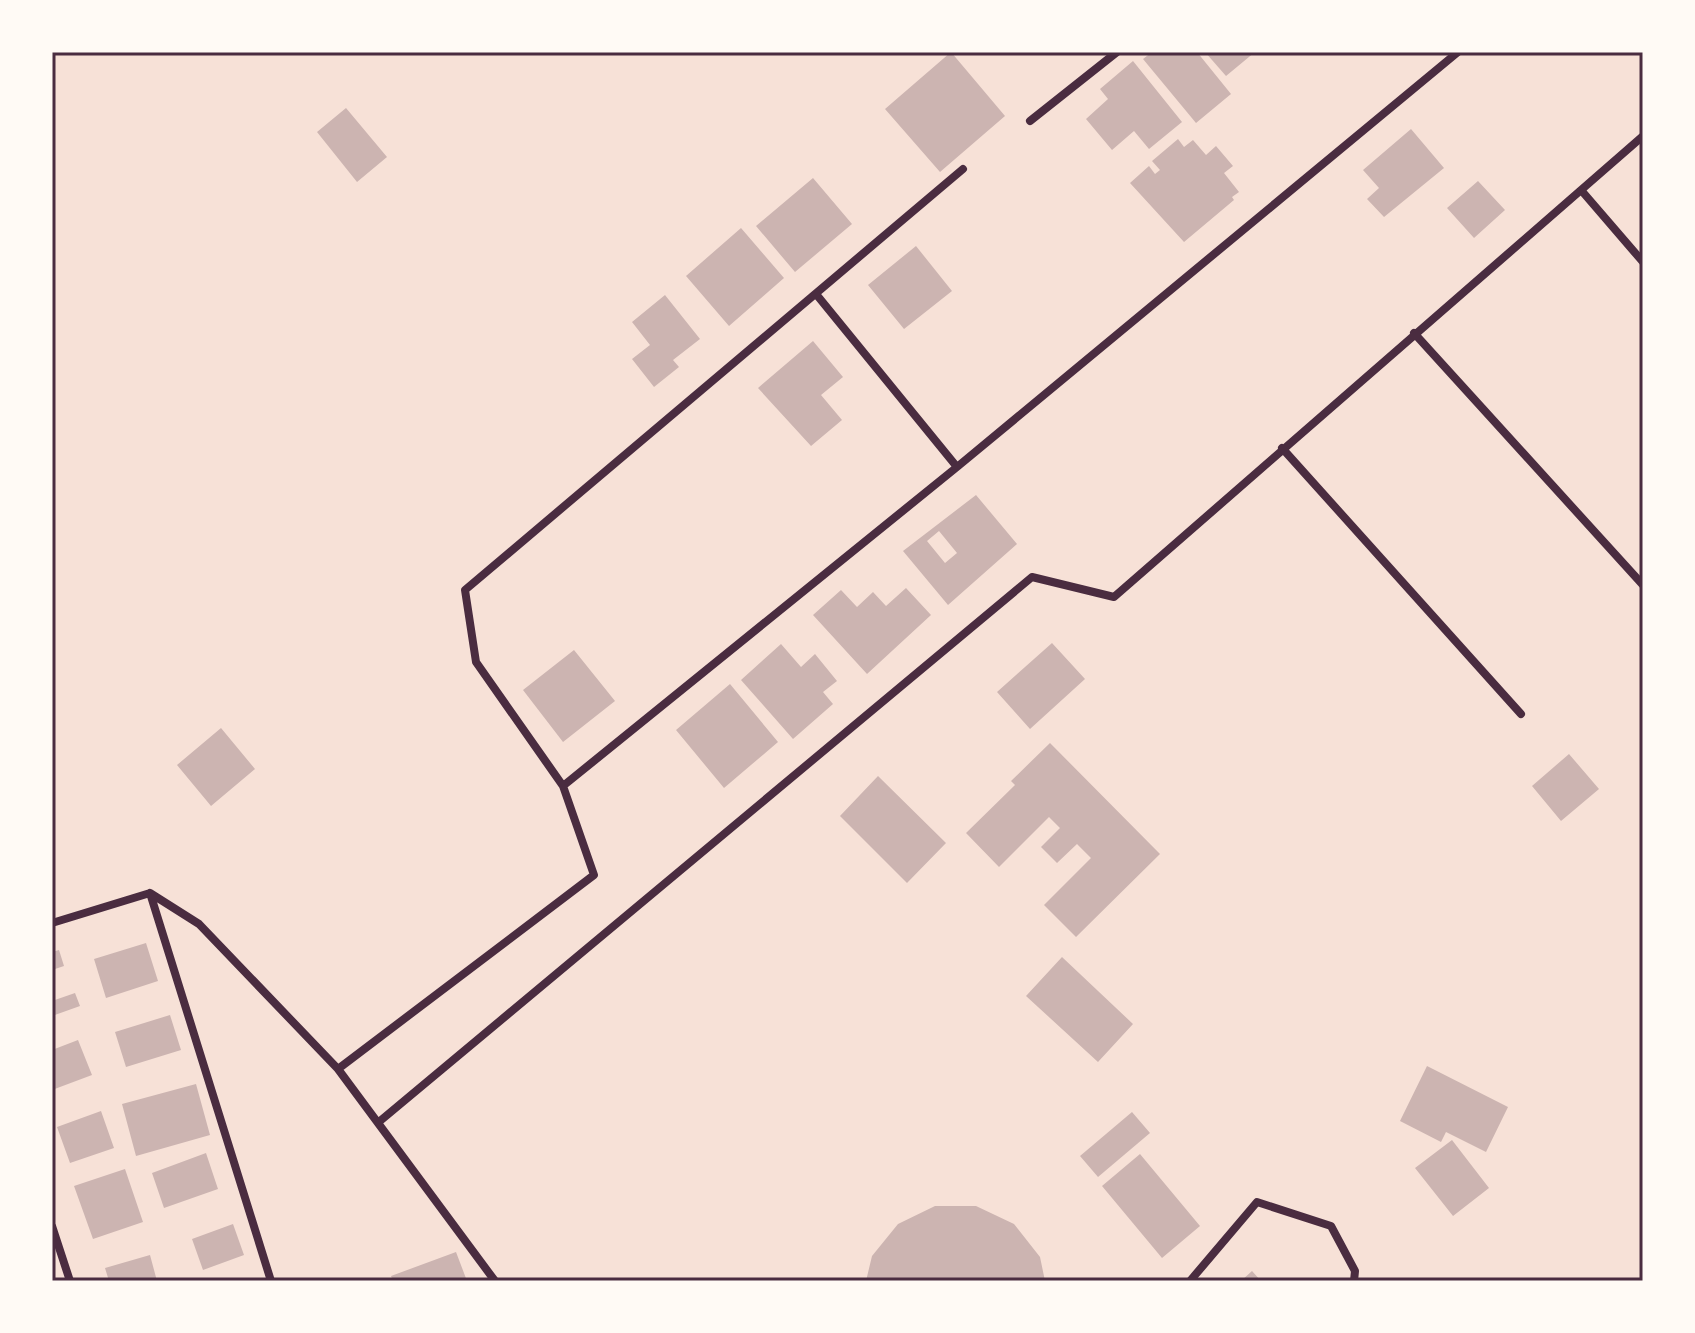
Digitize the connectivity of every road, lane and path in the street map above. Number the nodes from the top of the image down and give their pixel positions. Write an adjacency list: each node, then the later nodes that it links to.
1 (1117, 52): 3 (street)
2 (1458, 52): 11 (street)
3 (1030, 121)
4 (1643, 136): 6 (street)
5 (963, 169): 8 (street)
6 (1581, 190): 7 (street); 9 (street)
7 (1643, 262)
8 (816, 294): 11 (street); 14 (street)
9 (1414, 333): 10 (street); 12 (street)
10 (1282, 448): 13 (street); 18 (street)
11 (957, 467): 14 (street)
12 (1643, 585)
13 (1521, 714)
14 (563, 786): 17 (street)
15 (150, 893): 16 (street); 17 (street); 21 (street)
16 (52, 923)
17 (338, 1069): 18 (street)
18 (380, 1121): 22 (street)
19 (52, 1226): 20 (street)
20 (70, 1281)
21 (271, 1281)
22 (495, 1281)
23 (1190, 1281): 24 (street)
24 (1354, 1281)

